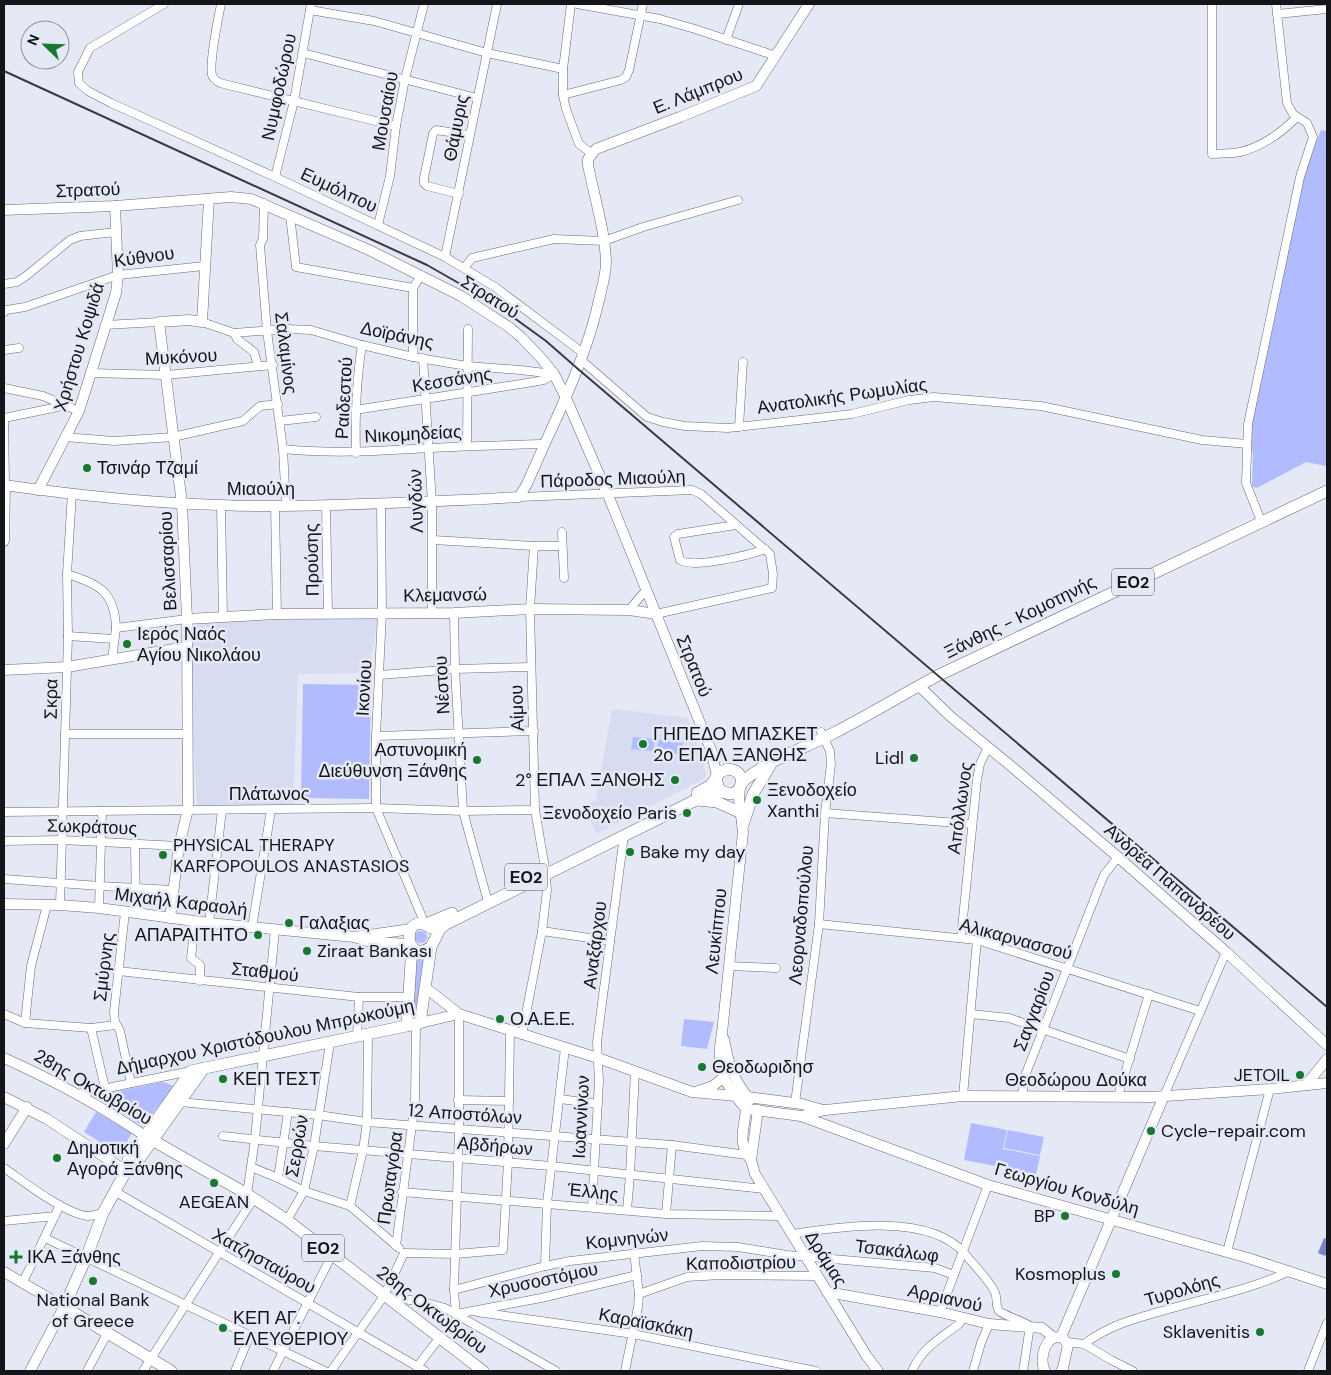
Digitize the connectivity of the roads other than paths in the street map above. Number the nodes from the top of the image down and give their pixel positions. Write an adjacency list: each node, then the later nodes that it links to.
1 (164, 4): 30 (street, Ευμόλπου)
2 (220, 4): 25 (street)
3 (424, 4): 16 (street, Μουσαίου)
4 (497, 4): 19 (street, Θάμυρις)
5 (572, 4): 21 (street)
6 (577, 4): 15 (street)
7 (644, 4): 15 (street)
8 (739, 4): 17 (street)
9 (809, 4): 20 (street, Ε. Λάμπρου)
10 (1212, 4): 26 (street)
11 (1276, 4): 14 (street)
12 (311, 7): 16 (street); 18 (street, Νυμφοδώρου)
13 (1327, 9): 14 (street)
14 (1277, 14): 26 (street)
15 (640, 16): 17 (street); 23 (street)
16 (416, 33): 19 (street); 22 (street, Μουσαίου)
17 (726, 40): 20 (street)
18 (303, 53): 22 (street); 25 (street, Νυμφοδώρου)
19 (487, 53): 21 (street); 24 (street, Θάμυρις)
20 (776, 56): 29 (street, Ε. Λάμπρου)
21 (563, 69): 23 (street)
22 (405, 79): 24 (street); 27 (street, Μουσαίου)
23 (563, 95): 29 (street)
24 (477, 98): 28 (street, Θάμυρις)
25 (294, 101): 27 (street); 30 (street, Νυμφοδώρου)
26 (1298, 117): 82 (street)
27 (396, 126): 38 (street, Μουσαίου)
28 (469, 135): 31 (street, Θάμυρις); 31 (street)
29 (591, 153): 40 (street)
30 (275, 177): 38 (street, Ευμόλπου)
31 (459, 194): 41 (street, Θάμυρις)
32 (209, 199): 34 (street, Στρατού); 35 (street, Στρατού); 42 (street)
33 (738, 200): 40 (street)
34 (264, 204): 37 (street, Στρατού); 53 (street, Σαλαμίνος)
35 (115, 206): 36 (street, Στρατού); 39 (street, Χρήστου Κοψιδά)
36 (4, 210)
37 (290, 216): 45 (street, Στρατού); 47 (street)
38 (378, 225): 41 (street, Ευμόλπου)
39 (116, 232): 44 (street, Χρήστου Κοψιδά); 46 (street)
40 (604, 241): 43 (street); 58 (street)
41 (445, 258): 43 (street, Ευμόλπου)
42 (204, 266): 44 (street, Κύθνου); 50 (street)
43 (464, 268): 58 (street, Ευμόλπου)
44 (118, 275): 48 (street, Κύθνου); 51 (street, Χρήστου Κοψιδά)
45 (421, 275): 47 (street); 66 (street, Στρατού)
46 (4, 284)
47 (413, 288): 59 (street)
48 (4, 312)
49 (159, 322): 50 (street, Δοϊράνης); 51 (street, Δοϊράνης); 67 (street, Βελισσαρίου)
50 (202, 322): 54 (street, Δοϊράνης)
51 (105, 325): 65 (street, Χρήστου Κοψιδά)
52 (468, 329): 64 (street)
53 (267, 331): 54 (street, Δοϊράνης); 55 (street, Δοϊράνης); 62 (street, Σαλαμίνος)
54 (234, 333): 63 (street, Δοϊράνης)
55 (362, 345): 59 (street, Δοϊράνης); 74 (street, Ραιδεστού)
56 (19, 348): 57 (street)
57 (4, 350)
58 (582, 356): 70 (street); 78 (street, Ανατολικής Ρωμυλίας)
59 (413, 357): 60 (street, Δοϊράνης)
60 (423, 358): 64 (street, Δοϊράνης); 71 (street, Λυγδών)
61 (743, 362): 78 (street)
62 (273, 365): 63 (street, Μυκόνου); 73 (street, Σαλαμίνος)
63 (258, 366): 67 (street, Μυκόνου)
64 (467, 366): 66 (street, Δοϊράνης); 69 (street)
65 (90, 374): 67 (street, Μυκόνου); 75 (street, Χρήστου Κοψιδά)
66 (554, 374): 69 (street, Κεσσάνης); 70 (street, Στρατού)
67 (166, 375): 80 (street, Βελισσαρίου)
68 (4, 388): 72 (street)
69 (467, 392): 71 (street, Κεσσάνης); 83 (street)
70 (566, 398): 81 (street); 91 (street, Στρατού)
71 (426, 400): 74 (street, Κεσσάνης); 84 (street, Λυγδών)
72 (61, 403): 75 (street); 87 (street)
73 (278, 404): 77 (street, Σαλαμίνος); 80 (street)
74 (355, 410): 86 (street, Ραιδεστού)
75 (79, 411): 79 (street, Χρήστου Κοψιδά)
76 (316, 417): 77 (street)
77 (280, 421): 85 (street, Σαλαμίνος)
78 (739, 427): 82 (street, Ανατολικής Ρωμυλίας)
79 (66, 437): 80 (street); 88 (street, Χρήστου Κοψιδά)
80 (173, 437): 94 (street, Βελισσαρίου)
81 (544, 444): 83 (street, Νικομηδείας); 92 (street)
82 (1246, 444): 100 (street)
83 (467, 446): 84 (street, Νικομηδείας)
84 (428, 448): 86 (street, Νικομηδείας); 93 (street, Λυγδών)
85 (283, 449): 86 (street, Νικομηδείας); 99 (street, Σαλαμίνος)
86 (356, 453)
87 (4, 485): 88 (street, Μιαούλη); 104 (street)
88 (38, 490): 90 (street, Μιαούλη)
89 (1327, 491): 100 (main road, Ξάνθης - Κομοτηνής / ΕΟ2)
90 (72, 493): 94 (street, Μιαούλη); 108 (street, Σκρα)
91 (608, 495): 92 (street, Πάροδος Μιαούλη); 101 (street, Πάροδος Μιαούλη); 110 (street, Στρατού)
92 (519, 497): 93 (street, Μιαούλη)
93 (432, 503): 95 (street, Μιαούλη); 103 (street, Λυγδών)
94 (182, 504): 97 (street, Μιαούλη); 120 (street, Βελισσαρίου)
95 (381, 504): 96 (street, Μιαούλη); 115 (street, Ικονίου)
96 (326, 505): 99 (street, Μιαούλη); 117 (street, Προύσης)
97 (221, 506): 98 (street, Μιαούλη); 119 (street)
98 (275, 506): 99 (street, Μιαούλη); 116 (street)
99 (286, 506)
100 (1261, 521): 131 (main road, Ξάνθης - Κομοτηνής / ΕΟ2)
101 (736, 525): 107 (street, Πάροδος Μιαούλη); 107 (street)
102 (562, 532): 106 (street)
103 (433, 540): 105 (street); 113 (street, Λυγδών)
104 (4, 541)
105 (534, 546): 106 (street); 111 (street, Αίμου)
106 (562, 546): 109 (street)
107 (765, 549): 118 (street, Κλεμανσώ)
108 (67, 574): 121 (street); 122 (street, Σκρα)
109 (564, 578)
110 (646, 590): 112 (street); 118 (street, Στρατού)
111 (530, 609): 112 (street, Κλεμανσώ); 114 (street, Κλεμανσώ); 127 (street, Αίμου)
112 (629, 610): 118 (street, Κλεμανσώ)
113 (432, 612): 114 (street, Κλεμανσώ); 115 (street, Κλεμανσώ)
114 (454, 612): 128 (street, Νέστου)
115 (382, 613): 117 (street, Κλεμανσώ); 130 (street, Ικονίου)
116 (277, 614): 117 (street, Κλεμανσώ); 119 (street, Κλεμανσώ)
117 (328, 614)
118 (656, 614): 139 (street, Στρατού)
119 (223, 616): 120 (street, Κλεμανσώ)
120 (187, 619): 121 (street, Κλεμανσώ); 124 (street, Βελισσαρίου)
121 (116, 628): 123 (street)
122 (68, 636): 123 (street); 126 (street, Σκρα)
123 (114, 639): 125 (street)
124 (186, 647): 125 (street); 134 (street, Βελισσαρίου)
125 (112, 660): 126 (street)
126 (67, 667): 129 (street); 133 (street, Σκρα)
127 (531, 667): 128 (street); 132 (street, Αίμου)
128 (455, 669): 130 (street); 135 (street, Νέστου)
129 (4, 670)
130 (380, 675): 137 (street, Ικονίου)
131 (919, 686): 136 (main road, ΕΟ2); 138 (street, Απόλλωνος)
132 (534, 730): 135 (street); 151 (street, Αίμου)
133 (65, 734): 134 (street); 147 (street, Σκρα)
134 (187, 734): 148 (street, Βελισσαρίου)
135 (459, 734): 137 (street); 153 (street, Νέστου)
136 (822, 735): 140 (main road, ΕΟ2); 141 (main road, ΕΟ2); 156 (street, Λεορναδοπούλου)
137 (376, 736): 146 (street, Ικονίου)
138 (988, 747): 157 (street, Απόλλωνος); 165 (street, Ανδρέα Παπανδρέου)
139 (710, 750): 141 (street, Στρατού); 142 (street, Στρατού)
140 (773, 762): 143 (main road, ΕΟ2); 158 (main road)
141 (734, 770): 142 (main road, ΕΟ2); 143 (main road)
142 (717, 778): 144 (main road); 166 (main road, ΕΟ2)
143 (741, 784): 144 (main road, ΕΟ2); 158 (street, Λευκίππου)
144 (723, 792): 145 (main road, ΕΟ2); 154 (street, Λευκίππου)
145 (696, 800): 154 (main road); 159 (main road, ΕΟ2)
146 (376, 808): 150 (street, Πλάτωνος); 153 (street, Πλάτωνος); 181 (street, Ικονίου)
147 (62, 810): 152 (street, Πλάτωνος); 155 (street, Πλάτωνος); 160 (street, Σκρα)
148 (188, 810): 149 (street, Πλάτωνος); 152 (street, Πλάτωνος); 164 (street, Βελισσαρίου)
149 (222, 810): 150 (street, Πλάτωνος); 180 (street)
150 (271, 810): 183 (street)
151 (535, 810): 153 (street, Πλάτωνος); 166 (street, Αίμου)
152 (102, 811): 162 (street)
153 (463, 811): 172 (street, Νέστου)
154 (737, 811): 158 (street, Λευκίππου)
155 (4, 812)
156 (825, 813): 157 (street); 182 (street, Λεορναδοπούλου)
157 (972, 824): 188 (street, Απόλλωνος)
158 (743, 829): 194 (street, Λευκίππου)
159 (624, 835): 166 (main road, ΕΟ2); 190 (street, Αναξάρχου)
160 (62, 840): 161 (street, Σωκράτους); 162 (street, Σωκράτους); 168 (street, Σκρα)
161 (4, 841)
162 (101, 842): 163 (street, Σωκράτους); 169 (street)
163 (136, 843): 164 (street, Σωκράτους); 170 (street, Σμύρνης)
164 (178, 846): 171 (street, Βελισσαρίου)
165 (1118, 857): 193 (street, Ανδρέα Παπανδρέου); 196 (street, Σαγγαρίου)
166 (545, 871): 172 (main road, ΕΟ2); 186 (street, Αίμου)
167 (4, 879): 168 (street)
168 (61, 883): 169 (street); 175 (street, Σκρα)
169 (100, 886): 170 (street); 176 (street)
170 (136, 888): 171 (street); 177 (street, Σμύρνης)
171 (173, 890): 178 (street, Βελισσαρίου)
172 (487, 900): 181 (main road, ΕΟ2); 191 (main road, ΕΟ2)
173 (4, 904): 174 (street, Μιχαήλ Καραολή)
174 (48, 905): 175 (street, Μιχαήλ Καραολή); 208 (street)
175 (60, 905): 176 (street, Μιχαήλ Καραολή)
176 (99, 908): 177 (street, Μιχαήλ Καραολή)
177 (131, 913): 178 (street, Μιχαήλ Καραολή); 197 (street, Σμύρνης)
178 (170, 918): 179 (street, Μιχαήλ Καραολή)
179 (194, 922): 180 (street, Μιχαήλ Καραολή); 198 (street)
180 (209, 924): 183 (street, Μιχαήλ Καραολή)
181 (425, 924): 184 (main road, ΕΟ2); 191 (main road)
182 (819, 924): 188 (street, Αλικαρνασσού); 247 (street, Λεορναδοπούλου)
183 (252, 928): 185 (street, Μιχαήλ Καραολή)
184 (411, 929): 187 (street, Μιχαήλ Καραολή); 192 (main road)
185 (274, 930): 187 (street, Μιχαήλ Καραολή); 199 (street)
186 (542, 931): 190 (street); 215 (street, Αίμου)
187 (354, 937): 192 (street, Μιχαήλ Καραολή)
188 (960, 938): 189 (street, Αλικαρνασσού)
189 (977, 940): 196 (street, Αλικαρνασσού); 207 (street)
190 (610, 941): 222 (street, Αναξάρχου)
191 (433, 943): 192 (main road); 200 (main road)
192 (411, 946): 203 (main road)
193 (1226, 952): 204 (street); 218 (street, Ανδρέα Παπανδρέου)
194 (729, 966): 195 (street); 214 (street, Λευκίππου)
195 (776, 968)
196 (1067, 968): 201 (street, Αλικαρνασσού); 212 (street, Σαγγαρίου)
197 (118, 971): 198 (street, Σταθμού); 210 (street, Σμύρνης)
198 (200, 981): 199 (street, Σταθμού)
199 (268, 988): 202 (street, Σταθμού); 220 (street)
200 (426, 988): 206 (street); 209 (main road)
201 (1149, 994): 204 (street, Αλικαρνασσού); 223 (street)
202 (359, 997): 203 (street, Σταθμού); 216 (street)
203 (408, 997): 209 (main road)
204 (1200, 1011): 240 (street)
205 (4, 1014): 208 (street)
206 (459, 1014): 209 (street, Δήμαρχου Χριστόδουλου Μπρωκούμη); 213 (street, Θεοδώρου Δούκα); 244 (street)
207 (971, 1014): 212 (street); 237 (street)
208 (25, 1022): 211 (street)
209 (414, 1024): 216 (main road, Δήμαρχου Χριστόδουλου Μπρωκούμη); 258 (street, Πρωταγόρα)
210 (116, 1025): 211 (street); 229 (street, Σμύρνης)
211 (91, 1028): 232 (street)
212 (1043, 1029): 223 (street); 238 (street, Σαγγαρίου)
213 (510, 1031): 215 (street, Θεοδώρου Δούκα); 245 (street)
214 (722, 1033): 228 (street, Λευκίππου); 242 (street, Λευκίππου)
215 (522, 1035): 219 (street, Θεοδώρου Δούκα)
216 (362, 1036): 217 (main road, Δήμαρχου Χριστόδουλου Μπρωκούμη); 257 (street)
217 (330, 1043): 220 (main road, Δήμαρχου Χριστόδουλου Μπρωκούμη); 255 (street, Σερρών)
218 (1327, 1045)
219 (564, 1048): 222 (street, Θεοδώρου Δούκα); 243 (street)
220 (262, 1056): 225 (main road, Δήμαρχου Χριστόδουλου Μπρωκούμη); 250 (street)
221 (4, 1058): 235 (street, 28ης Οκτωβρίου)
222 (598, 1058): 227 (street, Θεοδώρου Δούκα); 248 (street, Ιωαννίνων)
223 (1130, 1059): 239 (street)
224 (1327, 1059): 231 (street)
225 (204, 1068): 226 (main road, Δήμαρχου Χριστόδουλου Μπρωκούμη); 246 (main road)
226 (191, 1071): 229 (street, Δήμαρχου Χριστόδουλου Μπρωκούμη); 264 (main road)
227 (635, 1071): 234 (street, Θεοδώρου Δούκα); 268 (street)
228 (724, 1077): 234 (street); 236 (street, Λευκίππου)
229 (131, 1083): 232 (street, Δήμαρχου Χριστόδουλου Μπρωκούμη)
230 (1327, 1083): 231 (street, Θεοδώρου Δούκα)
231 (1306, 1085): 233 (street, Θεοδώρου Δούκα)
232 (104, 1088): 235 (street, Δήμαρχου Χριστόδουλου Μπρωκούμη)
233 (1270, 1089): 240 (street, Θεοδώρου Δούκα); 309 (street)
234 (692, 1092): 236 (street, Θεοδώρου Δούκα)
235 (78, 1094): 264 (street, 28ης Οκτωβρίου)
236 (735, 1096): 242 (street, Θεοδώρου Δούκα); 251 (street, Λευκίππου)
237 (963, 1096): 238 (street, Θεοδώρου Δούκα); 253 (street, Θεοδώρου Δούκα)
238 (1022, 1096): 239 (street, Θεοδώρου Δούκα)
239 (1118, 1096): 240 (street, Θεοδώρου Δούκα)
240 (1164, 1096): 302 (street)
241 (4, 1097): 249 (street)
242 (747, 1097): 247 (street, Θεοδώρου Δούκα); 252 (street, Λευκίππου)
243 (560, 1099): 248 (street); 263 (street)
244 (458, 1100): 245 (street); 259 (street)
245 (509, 1101): 260 (street)
246 (180, 1102): 250 (street, 12 Αποστόλων); 264 (main road)
247 (795, 1103): 253 (street, Θεοδώρου Δούκα)
248 (598, 1104): 266 (street, Ιωαννίνων)
249 (24, 1106): 261 (street); 269 (street); 280 (street)
250 (258, 1109): 254 (street, 12 Αποστόλων); 265 (street)
251 (746, 1109): 252 (street, Θεοδώρου Δούκα); 275 (street, Δράμας)
252 (758, 1110): 256 (street, Θεοδώρου Δούκα); 275 (street)
253 (824, 1110): 256 (street, Θεοδώρου Δούκα)
254 (288, 1112): 255 (street, 12 Αποστόλων); 267 (street)
255 (318, 1115): 257 (street, 12 Αποστόλων); 271 (street, Σερρών)
256 (800, 1116): 285 (street, Γεωργίου Κονδύλη)
257 (367, 1122): 258 (street, 12 Αποστόλων); 272 (street)
258 (413, 1125): 259 (street, 12 Αποστόλων); 273 (street, Πρωταγόρα)
259 (459, 1130): 260 (street, 12 Αποστόλων); 274 (street)
260 (508, 1131): 263 (street, 12 Αποστόλων); 276 (street)
261 (4, 1133)
262 (223, 1136): 265 (street, Αβδήρων)
263 (554, 1136): 266 (street, 12 Αποστόλων); 277 (street)
264 (149, 1138): 280 (main road); 290 (main road, 28ης Οκτωβρίου / ΕΟ2)
265 (255, 1139): 267 (street, Αβδήρων); 278 (street)
266 (595, 1139): 268 (street, 12 Αποστόλων); 281 (street, Ιωαννίνων)
267 (285, 1142): 271 (street, Αβδήρων); 283 (street)
268 (632, 1143): 270 (street, 12 Αποστόλων); 282 (street)
269 (4, 1144)
270 (672, 1145): 275 (street, 12 Αποστόλων); 284 (street)
271 (314, 1146): 272 (street, Αβδήρων); 288 (street, Σερρών)
272 (363, 1150): 273 (street, Αβδήρων); 295 (street)
273 (409, 1154): 274 (street, Αβδήρων); 289 (street, Πρωταγόρα)
274 (458, 1158): 276 (street, Αβδήρων); 291 (street)
275 (749, 1158): 286 (street, Δράμας)
276 (508, 1162): 277 (street, Αβδήρων); 292 (street)
277 (551, 1166): 281 (street, Αβδήρων); 293 (street)
278 (251, 1167): 283 (street); 290 (street)
279 (4, 1168): 294 (street)
280 (126, 1171): 287 (main road)
281 (594, 1172): 282 (street, Αβδήρων); 296 (street, Ιωαννίνων)
282 (630, 1175): 284 (street, Αβδήρων); 297 (street)
283 (278, 1178): 288 (street)
284 (669, 1179): 286 (street, Αβδήρων); 299 (street)
285 (988, 1184): 302 (street, Γεωργίου Κονδύλη); 308 (street)
286 (764, 1189): 301 (street, Δράμας)
287 (114, 1191): 298 (main road); 310 (street, Χατζησταύρου)
288 (304, 1191): 295 (street); 303 (street, Σερρών)
289 (402, 1192): 291 (street, Έλλης); 307 (street, Πρωταγόρα)
290 (251, 1196): 303 (main road, 28ης Οκτωβρίου / ΕΟ2); 310 (street)
291 (457, 1197): 292 (street, Έλλης); 313 (street)
292 (506, 1199): 293 (street, Έλλης); 313 (street)
293 (547, 1203): 296 (street, Έλλης); 317 (street)
294 (60, 1204): 298 (street); 300 (street)
295 (350, 1206): 307 (street)
296 (592, 1207): 297 (street, Έλλης)
297 (627, 1210): 299 (street, Έλλης)
298 (103, 1213): 316 (main road)
299 (666, 1214): 301 (street, Έλλης)
300 (55, 1216): 304 (street); 306 (street)
301 (781, 1216): 305 (street, Δράμας)
302 (1111, 1219): 309 (street, Γεωργίου Κονδύλη); 344 (street)
303 (287, 1220): 314 (main road, 28ης Οκτωβρίου / ΕΟ2)
304 (4, 1221)
305 (792, 1234): 308 (street); 315 (street, Δράμας)
306 (45, 1238): 316 (street); 323 (street)
307 (396, 1246): 311 (street)
308 (963, 1251): 321 (street); 338 (street)
309 (1226, 1252): 318 (street, Γεωργίου Κονδύλη)
310 (219, 1253): 329 (street, Χατζησταύρου); 330 (street)
311 (404, 1253): 313 (street); 328 (street)
312 (634, 1253): 315 (street, Κομνηνών); 317 (street, Κομνηνών); 320 (street)
313 (455, 1254): 325 (street)
314 (332, 1255): 328 (main road, 28ης Οκτωβρίου / ΕΟ2); 329 (street)
315 (805, 1256): 321 (street, Τσακάλωφ); 322 (street, Δράμας)
316 (86, 1258): 330 (street); 331 (main road)
317 (545, 1266): 325 (street, Κομνηνών)
318 (1290, 1271): 324 (street, Γεωργίου Κονδύλη); 345 (street, Τυρολόης)
319 (4, 1272): 323 (street)
320 (637, 1275): 327 (street); 332 (street, Χρυσοστόμου)
321 (954, 1275): 333 (street)
322 (818, 1276): 326 (street, Δράμας); 327 (street, Καποδιστρίου)
323 (23, 1282): 331 (street)
324 (1327, 1284)
325 (454, 1290): 334 (street)
326 (827, 1292): 333 (street, Αρριανού); 362 (street, Δράμας)
327 (639, 1294): 341 (street)
328 (384, 1296): 334 (street); 339 (street); 343 (main road, 28ης Οκτωβρίου / ΕΟ2)
329 (308, 1303): 339 (street, Χατζησταύρου); 346 (street)
330 (187, 1304): 342 (street); 347 (street)
331 (64, 1307): 340 (main road); 349 (street)
332 (470, 1311): 334 (street, Χρυσοστόμου); 341 (street, Καραϊσκάκη)
333 (940, 1312): 335 (street, Αρριανού)
334 (456, 1314): 359 (street)
335 (962, 1319): 337 (street, Αρριανού); 363 (street)
336 (1327, 1323): 369 (street)
337 (989, 1324): 338 (street, Αρριανού); 364 (street)
338 (1030, 1326): 344 (street, Αρριανού); 365 (street)
339 (358, 1333): 348 (street, Χατζησταύρου); 356 (street)
340 (107, 1334): 347 (main road); 350 (street)
341 (633, 1334): 360 (street); 361 (street, Καραϊσκάκη)
342 (250, 1335): 346 (street); 353 (street)
343 (440, 1337): 348 (street); 358 (main road, 28ης Οκτωβρίου / ΕΟ2)
344 (1060, 1339): 345 (street); 366 (street); 367 (street)
345 (1084, 1344): 368 (street)
346 (283, 1350): 354 (street); 355 (street)
347 (150, 1359): 351 (street); 352 (main road)
348 (417, 1367): 357 (street, Χατζησταύρου)
349 (30, 1371)
350 (87, 1371)
351 (143, 1371)
352 (171, 1371)
353 (235, 1371)
354 (273, 1371)
355 (325, 1371)
356 (330, 1371)
357 (425, 1371)
358 (482, 1371)
359 (556, 1371)
360 (625, 1371)
361 (816, 1371)
362 (878, 1371)
363 (912, 1371)
364 (973, 1371)
365 (1023, 1371)
366 (1045, 1371)
367 (1061, 1371)
368 (1133, 1371)
369 (1308, 1371)

